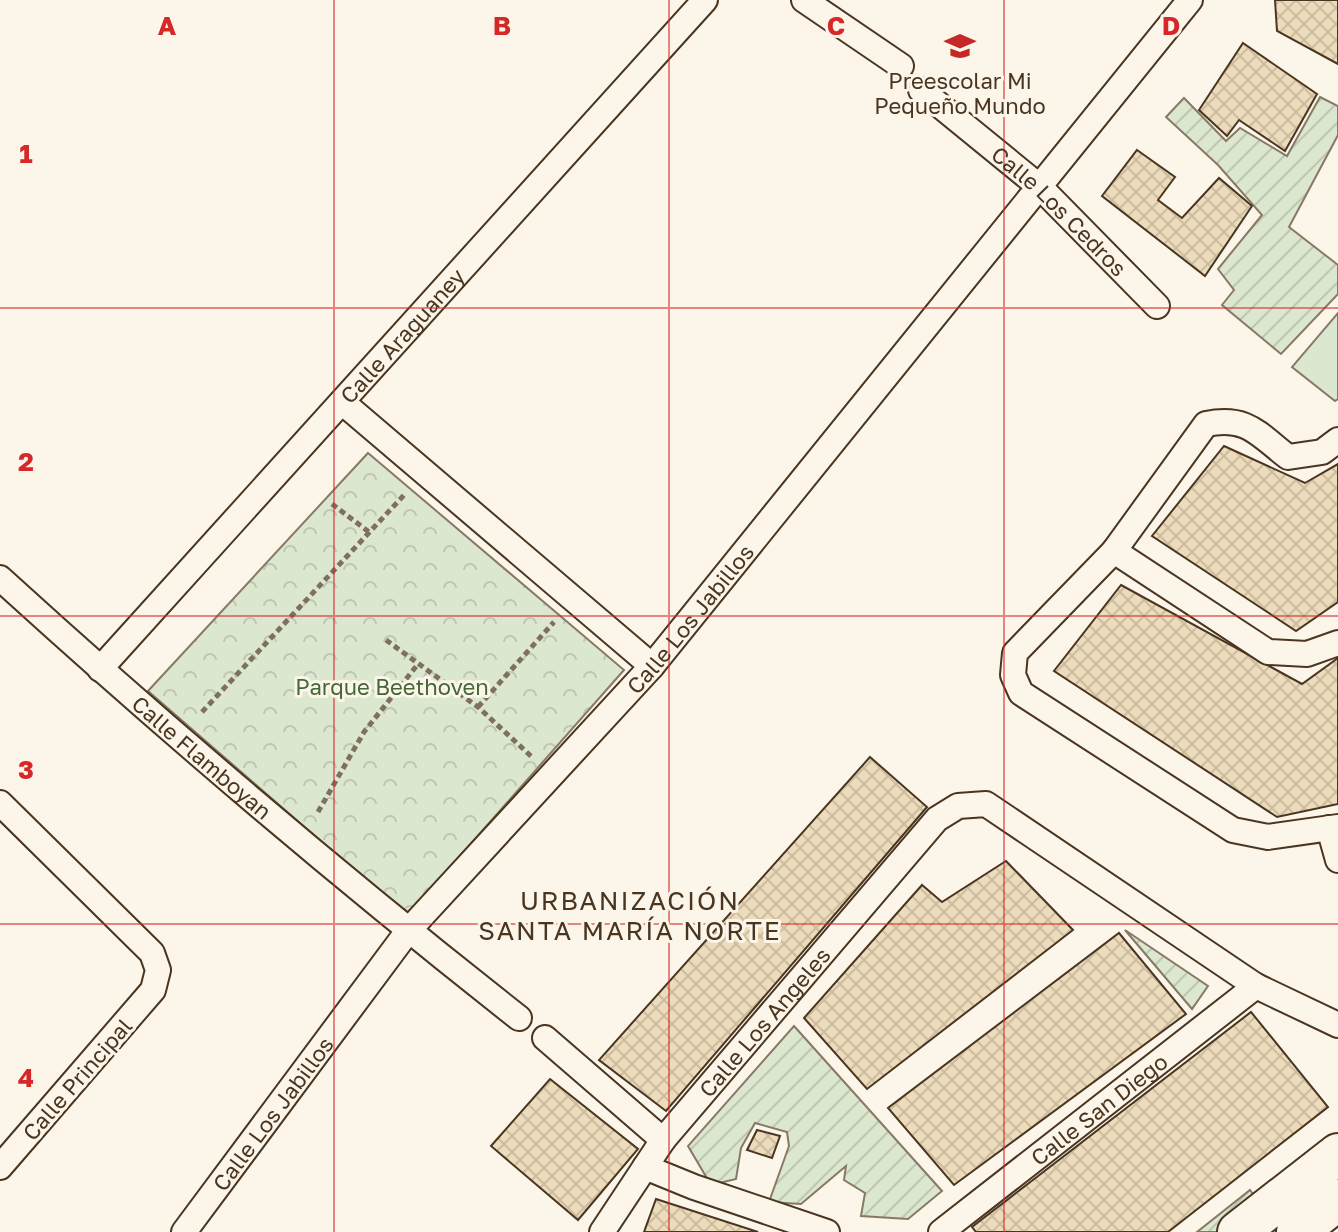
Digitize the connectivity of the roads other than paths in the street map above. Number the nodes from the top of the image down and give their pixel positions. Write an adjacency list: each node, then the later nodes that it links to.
1 (705, 0): 8 (street, Calle Araguaney)
2 (804, 0): 4 (street)
3 (1190, 0): 6 (street, Calle Los Jabillos)
4 (901, 66)
5 (921, 90): 6 (street, Calle Los Cedros)
6 (1040, 187): 7 (street, Calle Los Cedros); 13 (street, Calle Los Jabillos)
7 (1157, 306)
8 (342, 402): 13 (street); 14 (street, Calle Araguaney)
9 (1338, 440): 10 (street)
10 (1114, 551): 12 (street); 16 (street)
11 (0, 578): 14 (street, Calle Flamboyan)
12 (1338, 643)
13 (652, 666): 18 (street, Calle Los Jabillos)
14 (100, 669): 18 (street, Calle Flamboyan)
15 (0, 803): 25 (street, Calle Principal)
16 (1334, 827): 17 (street)
17 (1338, 860)
18 (408, 931): 20 (street, Calle Flamboyan); 28 (street, Calle Los Jabillos)
19 (1256, 986): 21 (street); 23 (street, Calle Los Angeles); 31 (street, Calle San Diego)
20 (519, 1018)
21 (1338, 1025)
22 (545, 1038): 23 (street)
23 (663, 1140): 26 (street, Calle Los Angeles)
24 (1338, 1154): 32 (highway)
25 (0, 1167)
26 (645, 1167): 29 (street, Calle Los Angeles); 30 (street)
27 (1338, 1200): 33 (highway)
28 (184, 1232)
29 (602, 1232)
30 (827, 1232)
31 (941, 1232)
32 (1238, 1232)
33 (1297, 1232)

